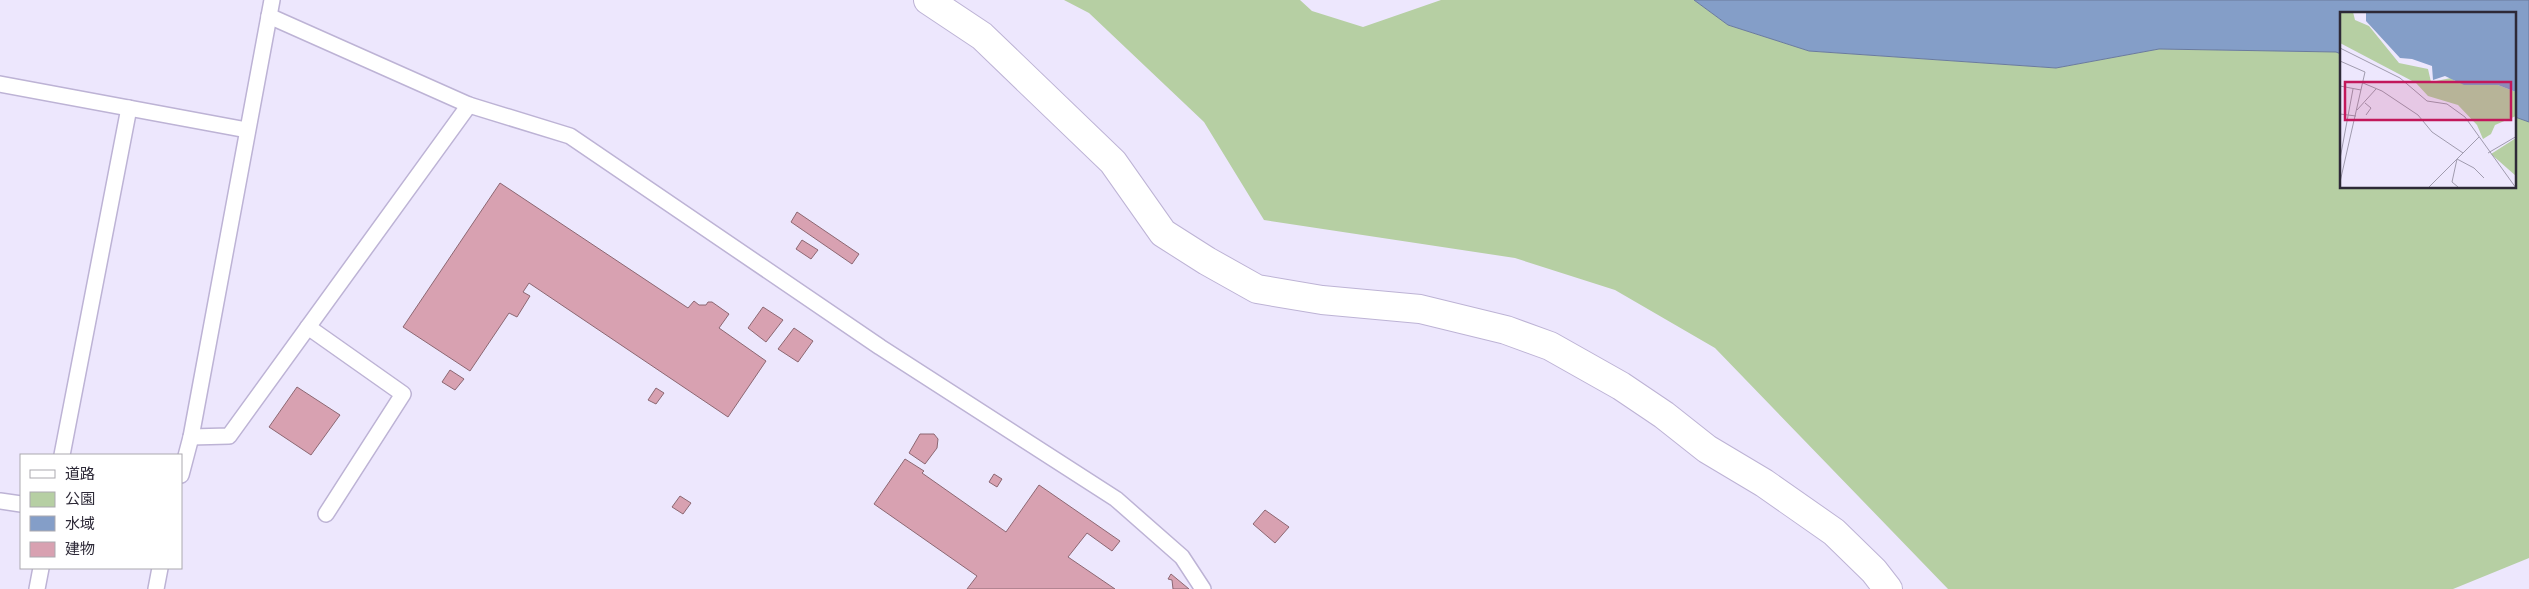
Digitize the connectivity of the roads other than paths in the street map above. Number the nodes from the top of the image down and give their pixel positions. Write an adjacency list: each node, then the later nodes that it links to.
1 (272, 0): 3 (lane)
2 (928, 0): 20 (street)
3 (269, 16): 5 (lane); 7 (lane)
4 (0, 84): 6 (lane)
5 (469, 104): 8 (lane); 19 (lane)
6 (129, 108): 7 (lane); 10 (lane)
7 (247, 130): 9 (lane)
8 (308, 327): 9 (lane); 14 (lane)
9 (191, 438): 11 (lane)
10 (62, 454)
11 (182, 471)
12 (0, 500): 13 (lane)
13 (20, 504)
14 (326, 514)
15 (41, 569): 17 (lane)
16 (160, 569): 18 (lane)
17 (37, 589)
18 (156, 589)
19 (1203, 589)
20 (1888, 589)

